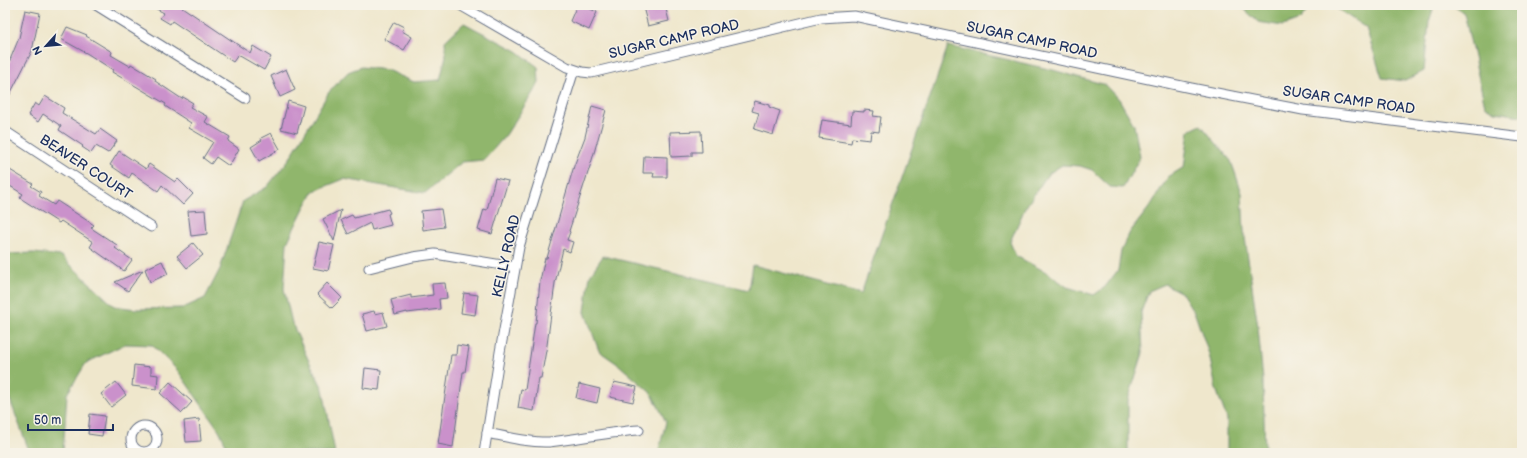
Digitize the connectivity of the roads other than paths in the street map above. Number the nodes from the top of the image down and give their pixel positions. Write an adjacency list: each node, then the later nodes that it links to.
1 (96, 5): 4 (street)
2 (460, 5): 3 (street, SUGAR CAMP ROAD)
3 (574, 70): 6 (street, SUGAR CAMP ROAD); 8 (street, KELLY ROAD)
4 (245, 98)
5 (5, 131): 7 (street, BEAVER COURT)
6 (1522, 137)
7 (152, 227)
8 (515, 267): 9 (street); 11 (street, KELLY ROAD)
9 (369, 268)
10 (639, 430): 11 (street)
11 (487, 434): 12 (street, KELLY ROAD)
12 (484, 453)

